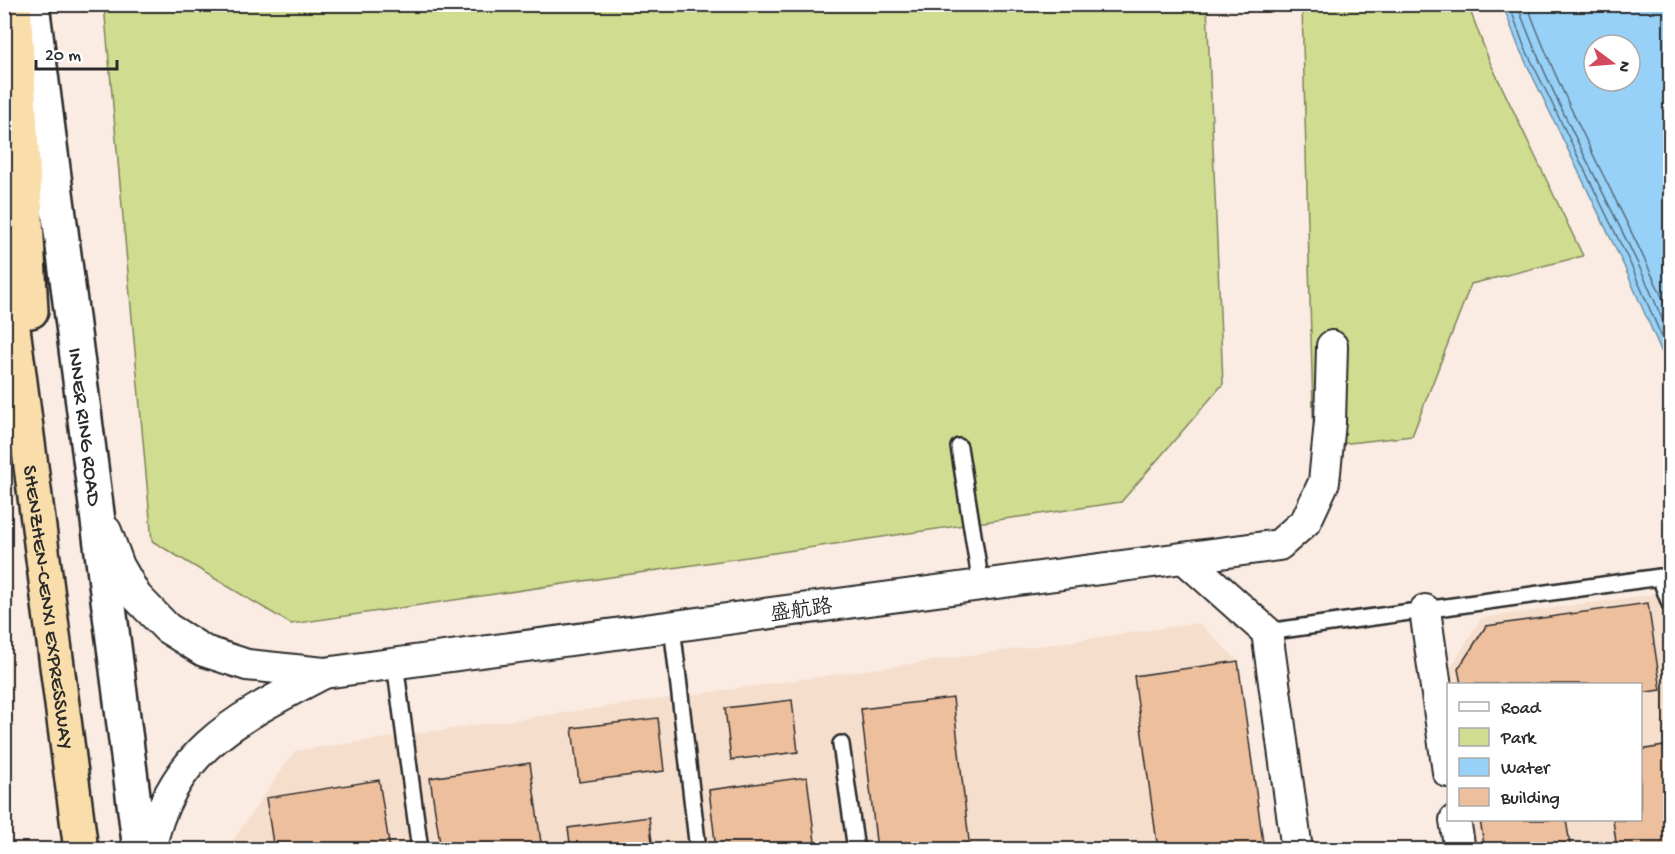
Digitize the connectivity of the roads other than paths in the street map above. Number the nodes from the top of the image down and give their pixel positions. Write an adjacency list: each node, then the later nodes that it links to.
1 (14, 4): 9 (highway)
2 (32, 4): 6 (main road, INNER RING ROAD)
3 (4, 259): 9 (highway, SHENZHEN-CENXI EXPRESSWAY)
4 (1332, 345): 7 (street, 盛航路)
5 (958, 447): 8 (lane)
6 (98, 509): 15 (street); 20 (main road, INNER RING ROAD)
7 (1184, 558): 8 (street, 盛航路); 13 (street)
8 (981, 585): 12 (street, 盛航路)
9 (48, 598): 19 (highway, SHENZHEN-CENXI EXPRESSWAY)
10 (1671, 604): 11 (lane)
11 (1425, 610): 13 (lane); 17 (street)
12 (672, 626): 14 (street, 盛航路); 23 (lane)
13 (1267, 632): 25 (street)
14 (395, 663): 15 (street, 盛航路); 22 (lane)
15 (324, 673): 21 (street)
16 (841, 744): 24 (lane)
17 (1447, 758)
18 (1455, 821): 26 (street)
19 (81, 849)
20 (140, 849)
21 (150, 849)
22 (420, 849)
23 (698, 849)
24 (856, 849)
25 (1297, 849)
26 (1460, 849)

